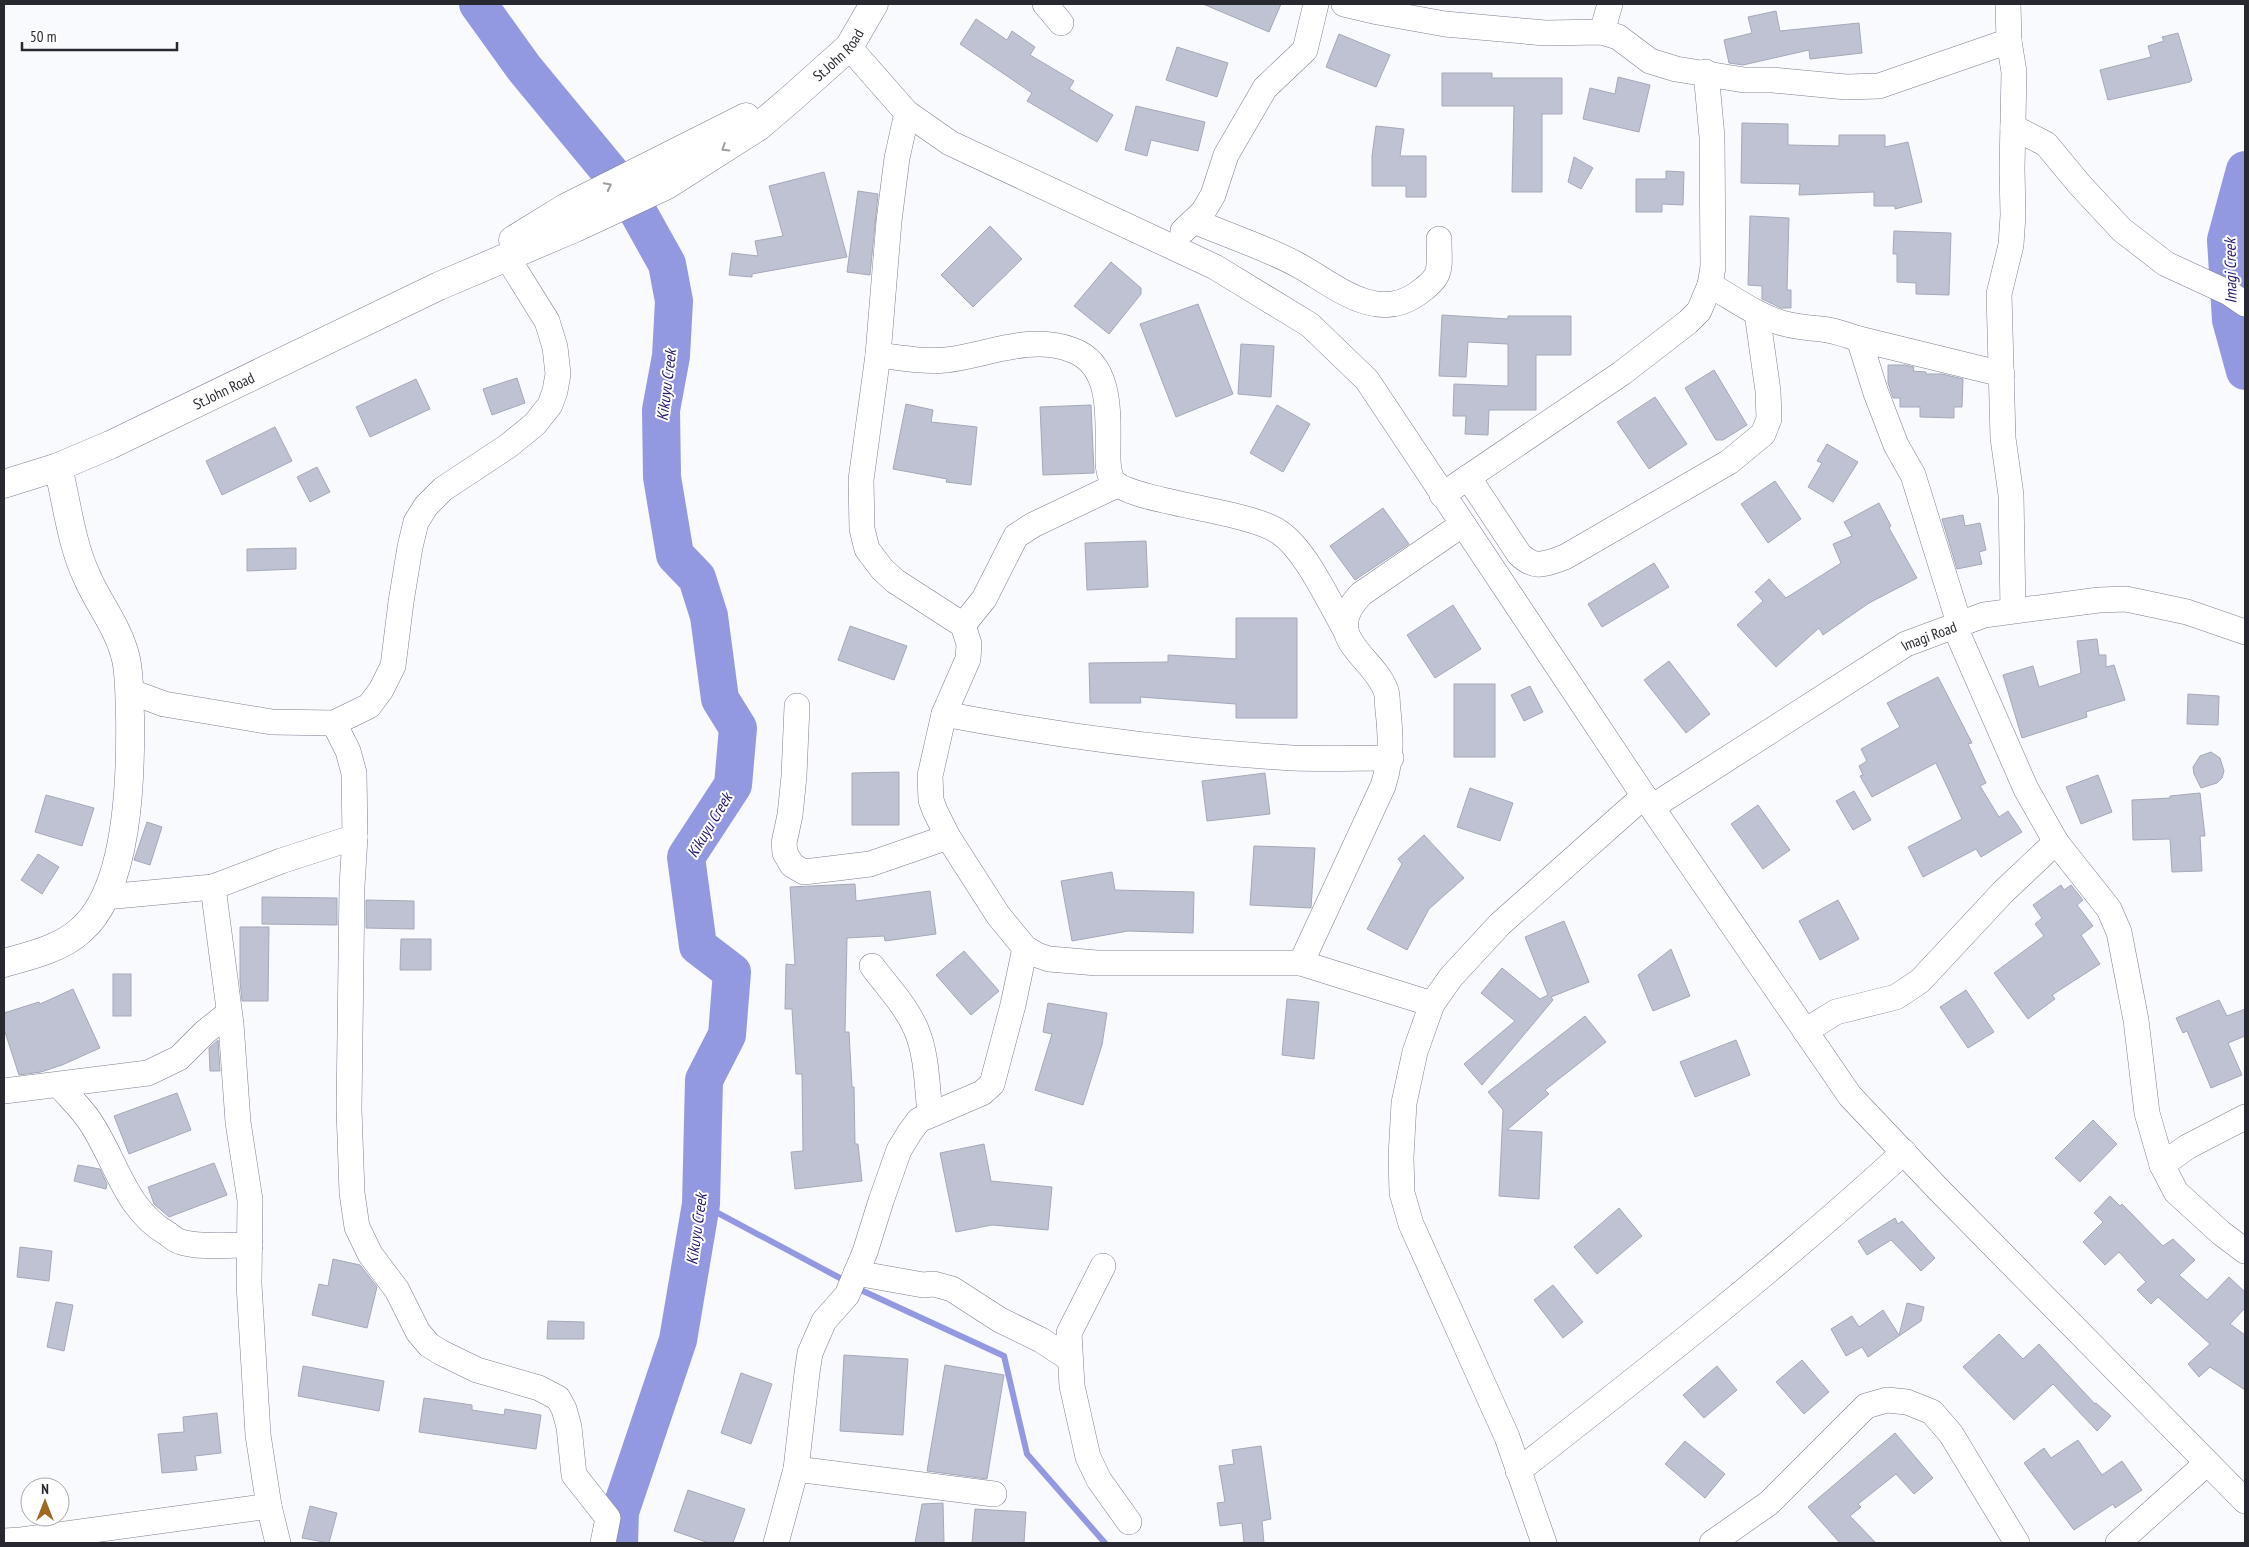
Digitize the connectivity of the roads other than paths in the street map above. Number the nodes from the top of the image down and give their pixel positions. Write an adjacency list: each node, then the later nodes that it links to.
1 (874, 4): 10 (street, St.John Road)
2 (1045, 4): 7 (street)
3 (1316, 4): 15 (street)
4 (1344, 4): 8 (street)
5 (1610, 4): 8 (street)
6 (2008, 4): 9 (street)
7 (1061, 24)
8 (1602, 32): 11 (street)
9 (2009, 41): 11 (street); 13 (street)
10 (849, 47): 12 (street); 14 (street, St.John Road)
11 (1706, 72): 19 (street)
12 (907, 113): 17 (street); 24 (street)
13 (2013, 128): 21 (street); 25 (street)
14 (570, 218): 18 (street); 20 (street)
15 (1194, 221): 16 (street); 17 (street)
16 (1439, 239)
17 (1169, 245): 30 (street)
18 (507, 257): 20 (street); 40 (street)
19 (1710, 285): 22 (street); 27 (street)
20 (439, 286): 26 (street, St.John Road)
21 (2245, 304)
22 (1758, 313): 23 (street); 27 (street)
23 (1858, 339): 25 (street); 33 (street)
24 (878, 355): 29 (street); 34 (street)
25 (2002, 374): 32 (street)
26 (58, 467): 28 (street, St.John Road); 37 (street)
27 (1468, 477): 30 (street)
28 (4, 484)
29 (1116, 485): 34 (street); 35 (street)
30 (1442, 495): 31 (street)
31 (1463, 524): 35 (street); 42 (street)
32 (2013, 610): 33 (street, Imagi Road); 36 (street, Imagi Road)
33 (1957, 624): 42 (street, Imagi Road); 45 (street)
34 (963, 625): 39 (street)
35 (1346, 631): 41 (street)
36 (2245, 632)
37 (129, 691): 40 (street); 47 (street)
38 (797, 706): 44 (street)
39 (944, 714): 41 (street); 44 (street)
40 (334, 723): 43 (street)
41 (1391, 758): 50 (street)
42 (1648, 802): 52 (street, Imagi Road); 54 (street)
43 (355, 837): 46 (street); 75 (street)
44 (948, 837): 48 (street)
45 (2056, 842): 54 (street); 60 (street)
46 (212, 887): 47 (street); 53 (street)
47 (105, 897): 49 (street)
48 (1025, 948): 50 (street); 57 (street)
49 (4, 963)
50 (1300, 963): 52 (street)
51 (872, 966): 57 (street)
52 (1432, 1004): 68 (street, Imagi Road)
53 (229, 1013): 55 (street); 61 (street)
54 (1806, 1031): 59 (street)
55 (59, 1085): 56 (street); 61 (street)
56 (4, 1091)
57 (930, 1113): 64 (street)
58 (2245, 1117): 60 (street)
59 (1904, 1152): 66 (street); 68 (street)
60 (2162, 1165): 62 (street)
61 (250, 1245): 71 (street)
62 (2245, 1251)
63 (1103, 1266): 65 (street)
64 (856, 1273): 65 (street); 67 (street)
65 (1070, 1359): 72 (street)
66 (2207, 1463): 70 (street); 80 (street)
67 (796, 1469): 69 (street); 76 (street)
68 (1518, 1471): 77 (street, Imagi Road)
69 (994, 1494)
70 (2245, 1501)
71 (269, 1506): 73 (street); 74 (street)
72 (1129, 1522)
73 (4, 1541)
74 (278, 1543)
75 (603, 1543)
76 (776, 1543)
77 (1544, 1543)
78 (1712, 1543): 79 (street)
79 (2017, 1543)
80 (2118, 1543)

